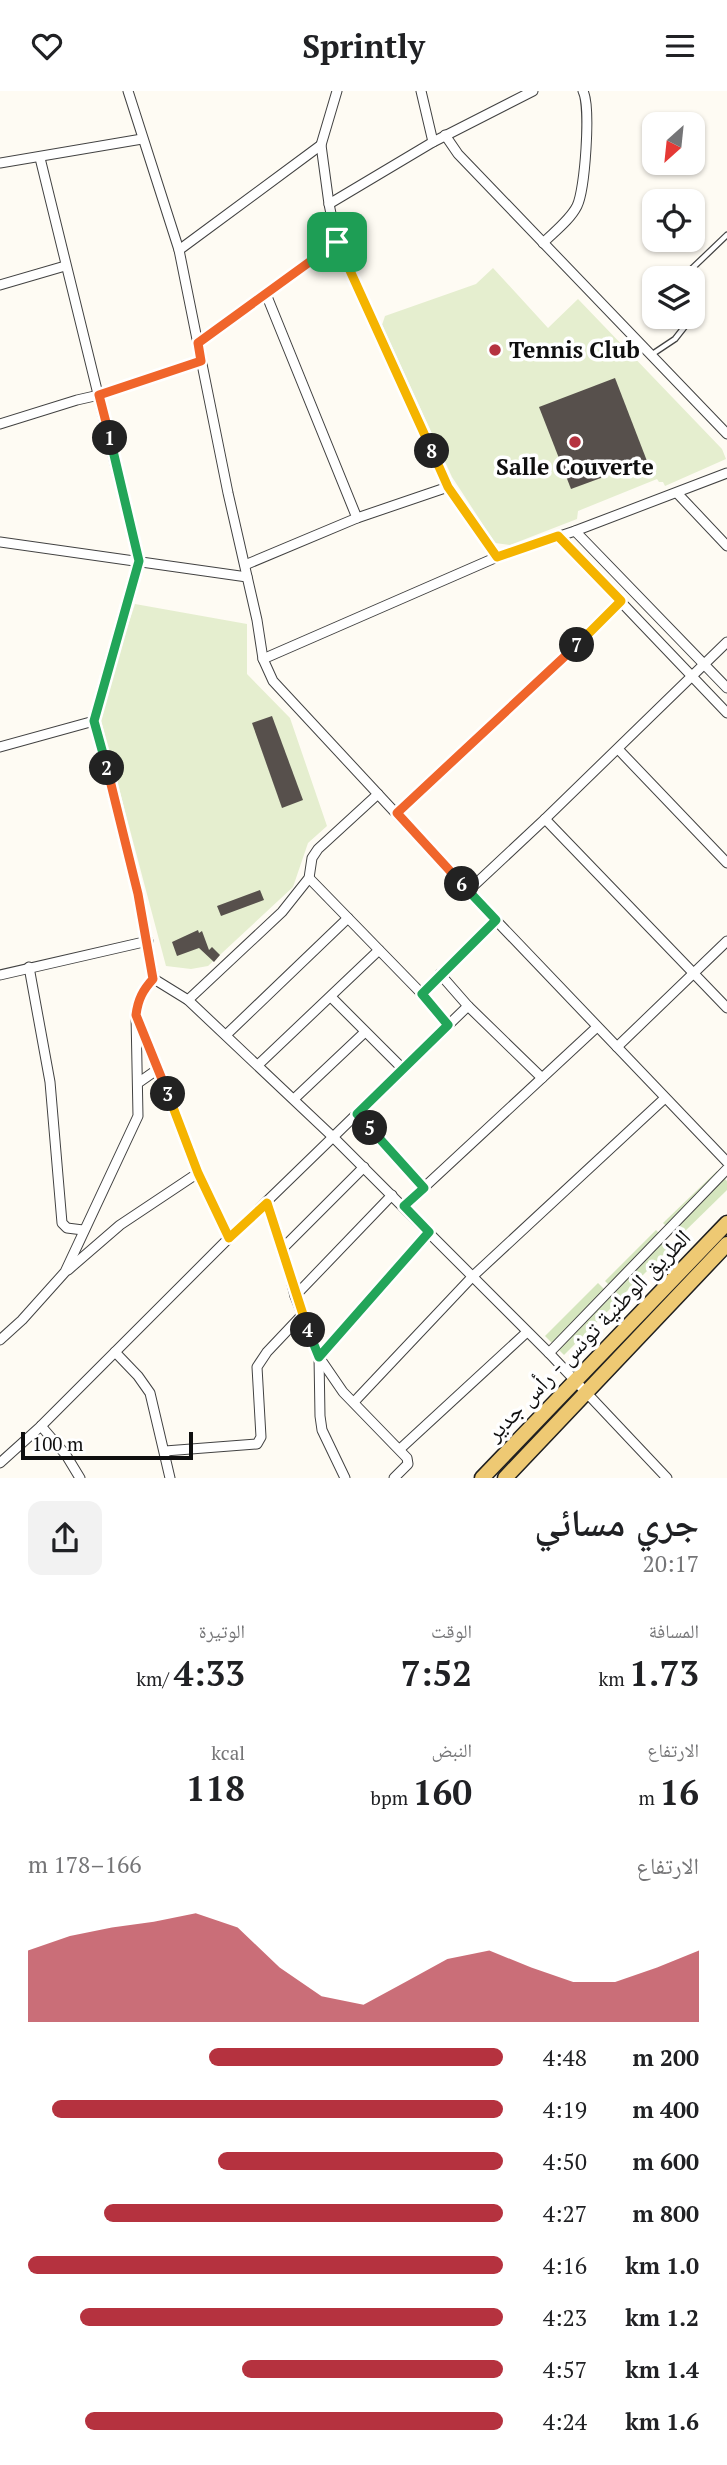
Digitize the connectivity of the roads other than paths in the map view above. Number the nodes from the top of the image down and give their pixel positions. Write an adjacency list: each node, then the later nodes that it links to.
1 (128, 91): 7 (street)
2 (337, 91): 9 (street)
3 (421, 91): 8 (street)
4 (583, 91): 15 (street)
5 (529, 92): 6 (street)
6 (445, 135): 8 (street); 15 (street)
7 (142, 139): 10 (street); 16 (street)
8 (433, 142): 12 (street)
9 (321, 145): 12 (street); 16 (street)
10 (40, 158): 11 (street); 17 (street)
11 (0, 163)
12 (329, 204): 14 (street)
13 (727, 235): 18 (lane)
14 (337, 242): 20 (street); 29 (street)
15 (543, 243): 23 (street)
16 (179, 250): 22 (street)
17 (65, 266): 19 (street); 25 (street)
18 (695, 266)
19 (0, 285)
20 (266, 294): 22 (street); 31 (street)
21 (682, 329): 23 (lane)
22 (198, 343): 24 (street)
23 (650, 355): 27 (street)
24 (201, 361): 25 (street); 38 (street)
25 (99, 395): 26 (street); 37 (street)
26 (0, 424)
27 (727, 434)
28 (727, 473): 30 (street)
29 (448, 487): 31 (street); 36 (street)
30 (677, 493): 32 (street); 35 (street)
31 (357, 518): 38 (street)
32 (575, 531): 33 (street); 43 (street)
33 (558, 536): 36 (street); 40 (street)
34 (0, 542): 37 (street)
35 (727, 546)
36 (497, 557): 42 (street)
37 (139, 561): 39 (street); 47 (street)
38 (245, 565): 39 (street)
39 (247, 577): 42 (street)
40 (621, 601): 44 (street); 51 (street)
41 (727, 642): 43 (street)
42 (263, 659): 50 (street)
43 (704, 663): 44 (street); 45 (street)
44 (692, 675): 46 (street); 49 (street)
45 (727, 688)
46 (727, 713)
47 (94, 721): 48 (street); 58 (street)
48 (0, 747)
49 (618, 749): 52 (street); 53 (street)
50 (378, 794): 51 (street); 54 (street)
51 (397, 813): 55 (street)
52 (545, 819): 55 (street); 63 (street)
53 (727, 863)
54 (309, 878): 56 (street); 68 (street)
55 (468, 891): 57 (street)
56 (348, 918): 60 (street); 75 (street)
57 (496, 920): 62 (street); 73 (street)
58 (148, 941): 61 (street); 65 (street)
59 (727, 941): 63 (street)
60 (379, 950): 66 (street); 67 (street)
61 (29, 967): 64 (street); 95 (street)
62 (440, 974): 66 (street); 69 (street)
63 (693, 974): 70 (street); 76 (street)
64 (0, 975)
65 (153, 979): 68 (street); 71 (street)
66 (422, 994): 72 (street)
67 (331, 997): 74 (street); 77 (street)
68 (188, 1000): 75 (street)
69 (468, 1006): 72 (street); 80 (street)
70 (727, 1008)
71 (136, 1015): 78 (street); 81 (street)
72 (448, 1025): 79 (street)
73 (597, 1027): 76 (street); 80 (street)
74 (365, 1032): 79 (street); 83 (street)
75 (226, 1035): 77 (street)
76 (617, 1048): 82 (street)
77 (258, 1065): 83 (street)
78 (158, 1069): 81 (street); 89 (street)
79 (403, 1069): 84 (street)
80 (542, 1079): 90 (street)
81 (138, 1083): 95 (street)
82 (665, 1098): 86 (street); 101 (street)
83 (294, 1100): 85 (street)
84 (357, 1114): 85 (street); 90 (street)
85 (333, 1137): 87 (street); 92 (street)
86 (727, 1162)
87 (364, 1167): 91 (street); 99 (street)
88 (727, 1169): 107 (street)
89 (198, 1173): 97 (street); 100 (street)
90 (424, 1188): 93 (street)
91 (392, 1195): 93 (street); 102 (street)
92 (267, 1203): 97 (street); 99 (street)
93 (404, 1206): 96 (street)
94 (727, 1223): 109 (main road, الطريق الوطنية تونس - رأس جدير)
95 (83, 1230): 100 (street)
96 (429, 1232): 101 (street); 108 (street)
97 (229, 1238): 106 (street)
98 (727, 1244): 109 (main road, الطريق الوطنية تونس - رأس جدير)
99 (283, 1248): 102 (street)
100 (65, 1272): 105 (street)
101 (473, 1276): 104 (street); 110 (street)
102 (295, 1296): 103 (street)
103 (302, 1315): 108 (street); 113 (street)
104 (527, 1332): 107 (street); 112 (street)
105 (0, 1340)
106 (115, 1352): 111 (street); 113 (street)
107 (549, 1353): 109 (street)
108 (319, 1357): 110 (street); 117 (street)
109 (581, 1386): 119 (main road, الطريق الوطنية تونس - رأس جدير); 120 (main road, الطريق الوطنية تونس - رأس جدير); 121 (street)
110 (354, 1402): 112 (street)
111 (41, 1426): 114 (street); 115 (street)
112 (400, 1448): 118 (street)
113 (164, 1451): 116 (street)
114 (0, 1463)
115 (80, 1478)
116 (170, 1478)
117 (345, 1478)
118 (394, 1478)
119 (482, 1478)
120 (505, 1478)
121 (667, 1478)

